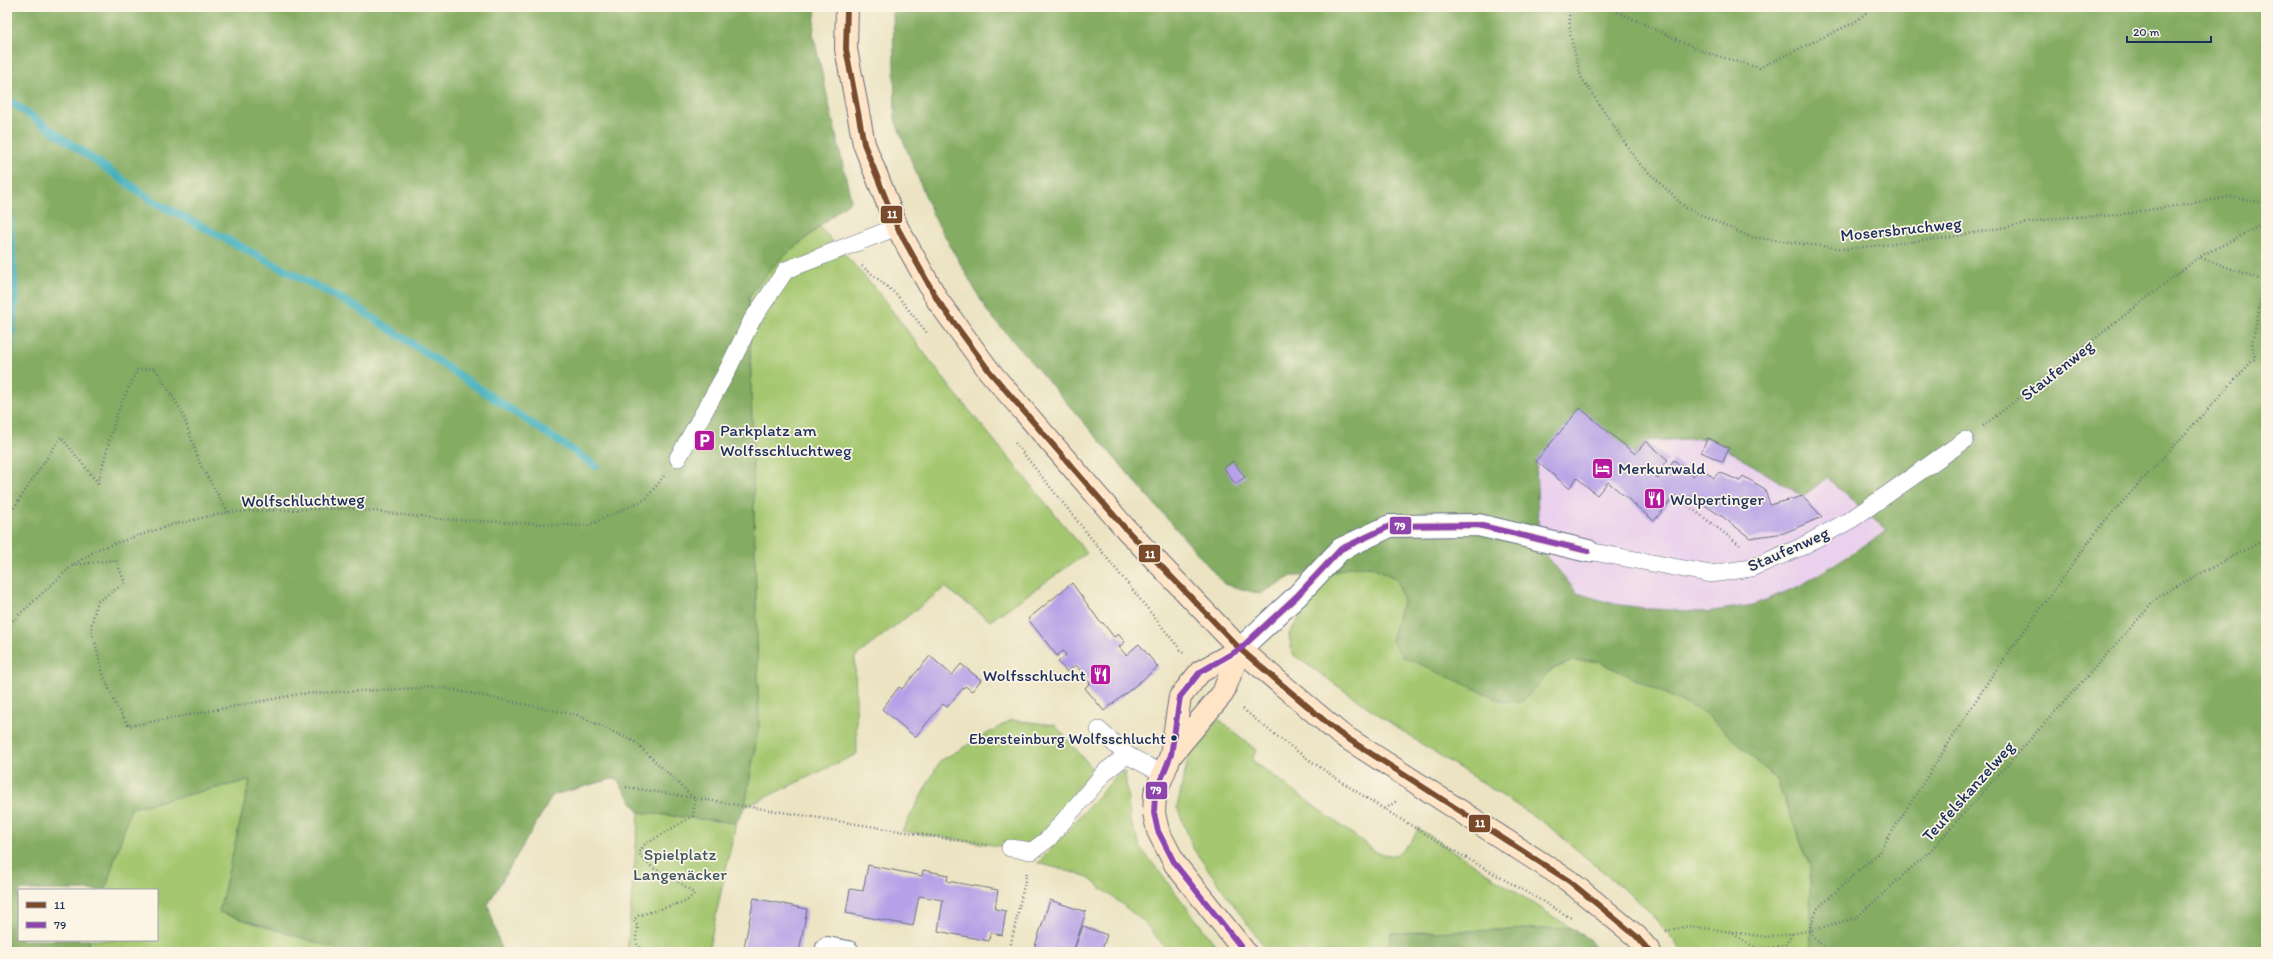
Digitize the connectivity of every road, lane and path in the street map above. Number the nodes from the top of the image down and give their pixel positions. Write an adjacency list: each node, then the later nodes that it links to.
1 (847, 7): 7 (main road)
2 (1569, 7): 5 (path, Mosersbruchweg)
3 (1607, 7): 4 (path)
4 (1872, 7)
5 (2266, 203)
6 (2266, 223): 9 (path, Staufenweg)
7 (897, 227): 8 (lane); 22 (main road)
8 (841, 248): 10 (path); 13 (lane)
9 (2199, 257): 12 (path, Staufenweg); 34 (path)
10 (930, 337)
11 (1010, 437): 23 (path)
12 (1966, 440): 20 (lane, Staufenweg)
13 (678, 458): 15 (path, Wolfschluchtweg)
14 (1682, 502): 20 (path)
15 (228, 512): 16 (path); 19 (path, Wolfschluchtweg)
16 (7, 518)
17 (2266, 538): 34 (path, Teufelskanzelweg)
18 (1588, 551): 20 (lane, Staufenweg); 22 (street, Staufenweg)
19 (73, 564): 21 (path, Wolfschluchtweg); 29 (path)
20 (1751, 568)
21 (7, 626)
22 (1240, 649): 23 (main road); 24 (main road); 36 (main road)
23 (1200, 672): 27 (main road)
24 (1223, 693): 27 (main road); 32 (path)
25 (1099, 730): 26 (lane)
26 (1127, 755): 27 (lane); 31 (lane)
27 (1167, 764): 41 (main road)
28 (626, 787): 29 (path)
29 (695, 799): 30 (path); 37 (path)
30 (1010, 848): 31 (lane)
31 (1032, 851): 40 (path)
32 (1577, 923)
33 (1729, 931): 35 (path, Teufelskanzelweg); 35 (path); 36 (path, Teufelskanzelweg)
34 (1809, 931): 35 (path, Teufelskanzelweg); 42 (path)
35 (1793, 933)
36 (1643, 944)
37 (675, 952)
38 (826, 952): 39 (street)
39 (848, 952)
40 (1009, 952)
41 (1245, 952)
42 (1828, 952)

